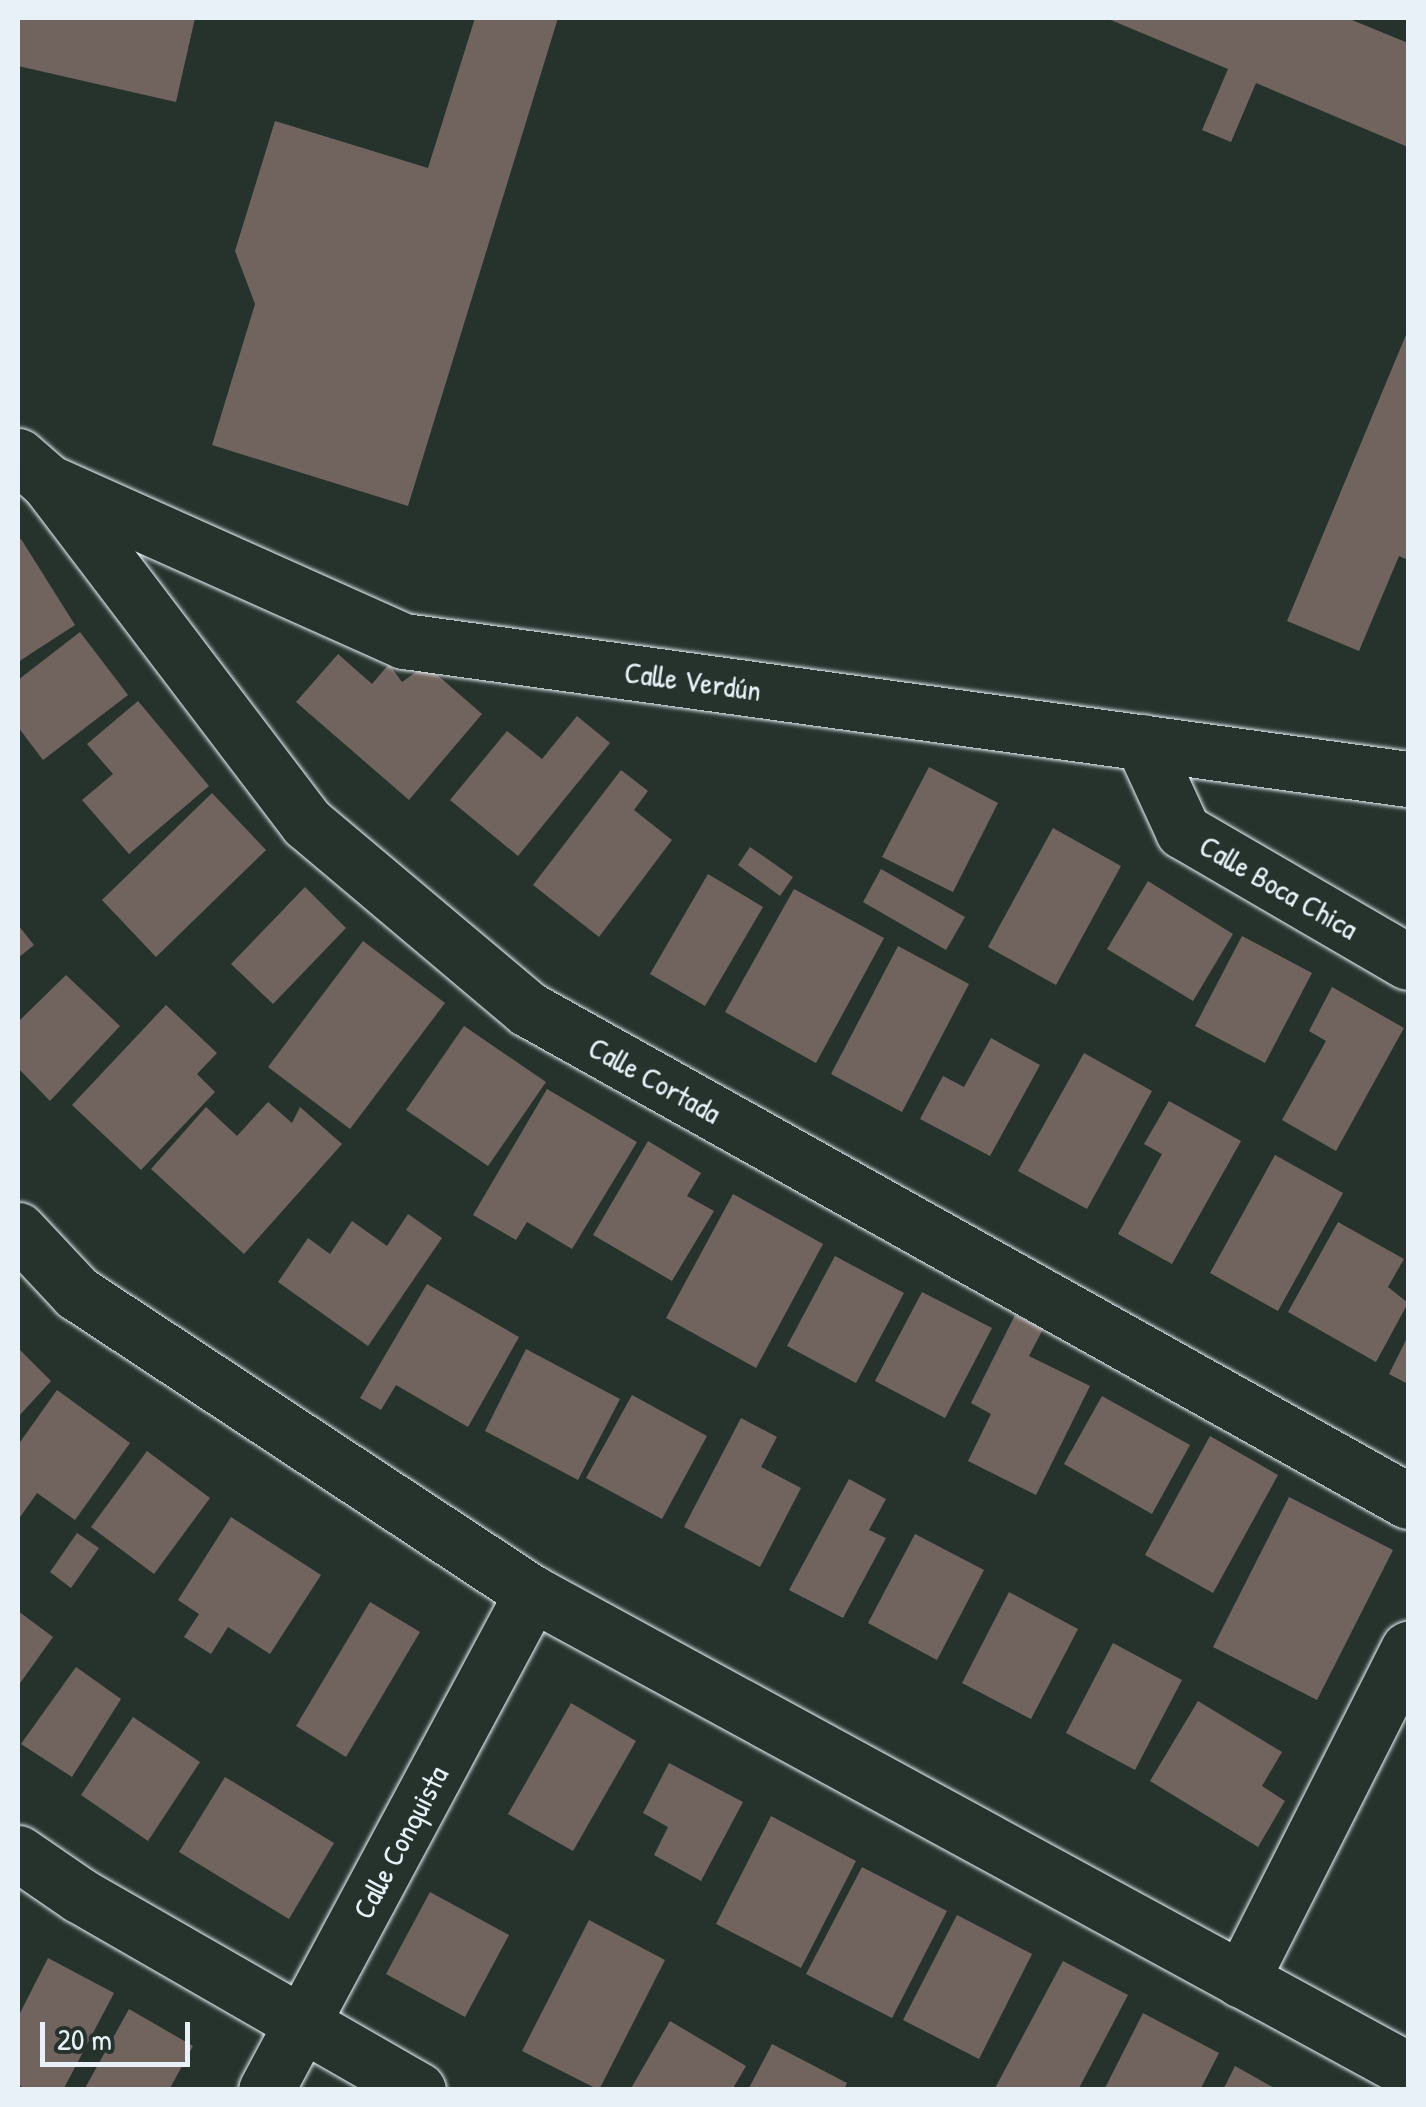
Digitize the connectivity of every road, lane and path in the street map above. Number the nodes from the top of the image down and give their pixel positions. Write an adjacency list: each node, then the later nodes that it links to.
1 (33, 469): 2 (street, Calle Verdún); 6 (street, Calle Cortada)
2 (1142, 742): 3 (street, Calle Verdún); 4 (street, Calle Boca Chica)
3 (1408, 778)
4 (1402, 942)
5 (18, 1230): 7 (street)
6 (1408, 1501)
7 (532, 1593): 10 (street); 11 (street, Calle Conquista)
8 (1408, 1649): 10 (street)
9 (18, 1853): 11 (street)
10 (1242, 1980): 12 (street)
11 (302, 2027): 13 (street, Calle Conquista); 14 (street)
12 (1408, 2070)
13 (266, 2090)
14 (418, 2090)

